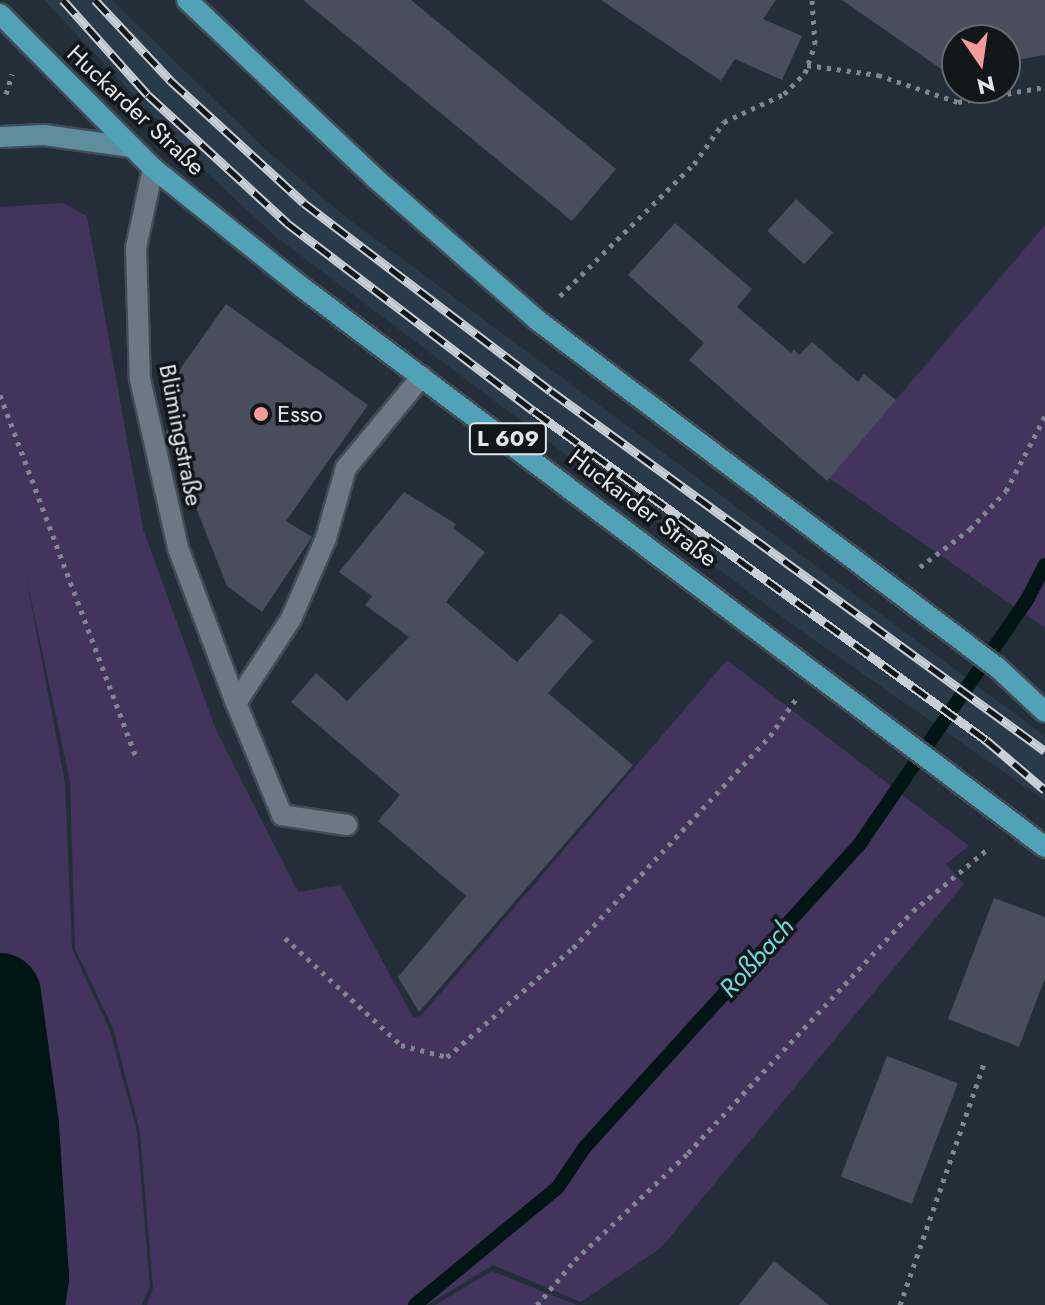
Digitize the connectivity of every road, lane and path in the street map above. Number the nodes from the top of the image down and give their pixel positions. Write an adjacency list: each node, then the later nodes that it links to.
1 (187, 0): 11 (main road)
2 (812, 0): 4 (path)
3 (0, 14): 9 (main road, Huckarder Straße / L 609)
4 (807, 65): 6 (path); 11 (path)
5 (0, 79): 7 (path)
6 (1045, 87)
7 (6, 94)
8 (0, 137): 9 (street)
9 (131, 147): 10 (main road, Huckarder Straße / L 609)
10 (153, 168): 12 (main road, Huckarder Straße / L 609); 17 (street, Blümingstraße)
11 (537, 320): 15 (main road)
12 (422, 376): 16 (main road, Huckarder Straße / L 609); 17 (street)
13 (0, 395): 19 (path)
14 (1045, 416): 15 (path)
15 (890, 590): 18 (main road)
16 (815, 672): 21 (main road, Huckarder Straße / L 609); 23 (path)
17 (236, 703): 20 (street, Blümingstraße)
18 (1045, 712)
19 (136, 757)
20 (347, 825)
21 (1017, 827): 22 (main road, Huckarder Straße / L 609); 25 (path)
22 (1045, 847)
23 (285, 938)
24 (984, 1064): 26 (path)
25 (537, 1305)
26 (900, 1305)

